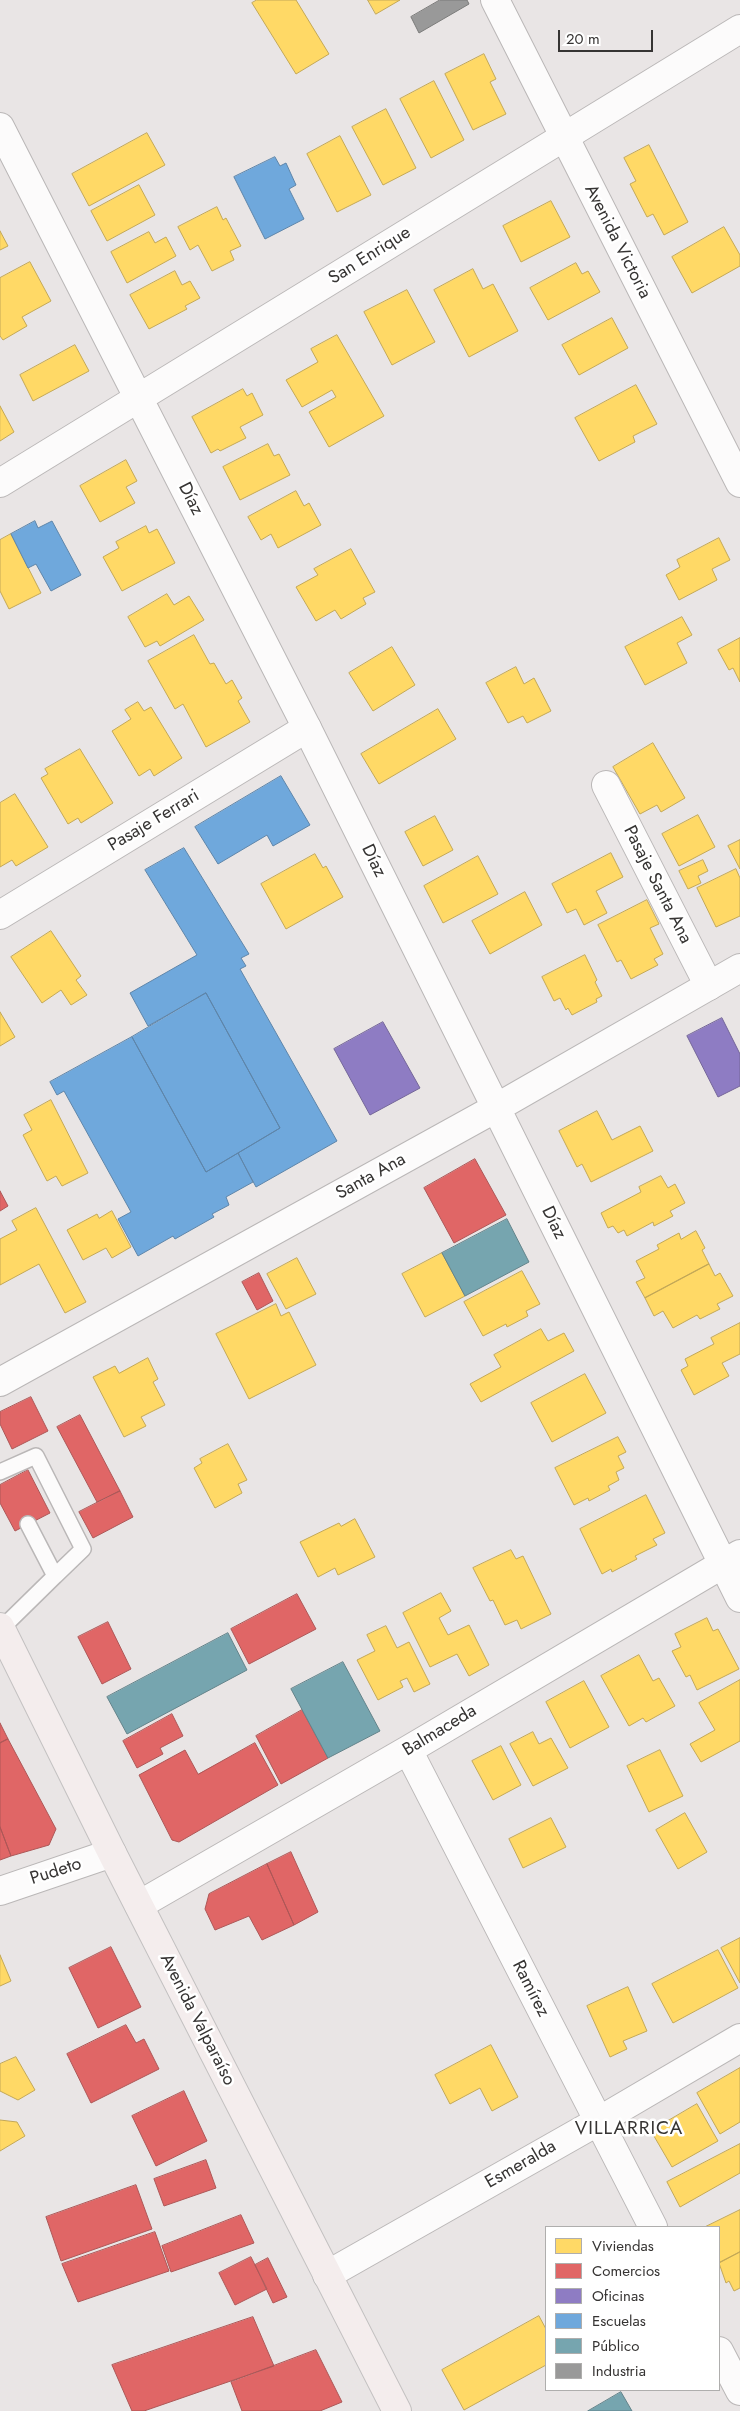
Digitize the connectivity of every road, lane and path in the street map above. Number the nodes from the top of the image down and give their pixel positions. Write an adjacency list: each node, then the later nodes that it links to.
1 (496, 0): 4 (street, Avenida Victoria)
2 (740, 29): 4 (street, San Enrique)
3 (0, 127): 5 (street, Díaz)
4 (563, 137): 5 (street, San Enrique); 7 (street, Avenida Victoria)
5 (138, 398): 6 (street, San Enrique); 8 (street, Díaz)
6 (0, 483)
7 (740, 483)
8 (307, 728): 10 (street, Pasaje Ferrari); 13 (street, Díaz)
9 (606, 785): 12 (street, Pasaje Santa Ana)
10 (0, 915)
11 (740, 968): 12 (street, Santa Ana)
12 (709, 986): 13 (street, Santa Ana)
13 (496, 1108): 14 (street, Santa Ana); 17 (street, Díaz)
14 (0, 1382)
15 (2, 1473): 18 (lane)
16 (28, 1524): 18 (lane)
17 (731, 1559): 19 (street, Díaz); 21 (street, Balmaceda)
18 (55, 1576): 20 (lane)
19 (740, 1598)
20 (1, 1628): 22 (main road, Avenida Valparaíso)
21 (408, 1750): 24 (street, Balmaceda); 26 (street, Ramírez)
22 (112, 1853): 23 (street, Pudeto); 24 (main road, Avenida Valparaíso)
23 (0, 1890)
24 (139, 1905): 28 (main road, Avenida Valparaíso)
25 (740, 2038): 26 (street, Esmeralda)
26 (597, 2122): 27 (street, Ramírez); 28 (street, Esmeralda)
27 (652, 2226)
28 (327, 2275): 31 (main road, Avenida Valparaíso)
29 (720, 2353): 30 (street)
30 (740, 2391)
31 (397, 2411)

